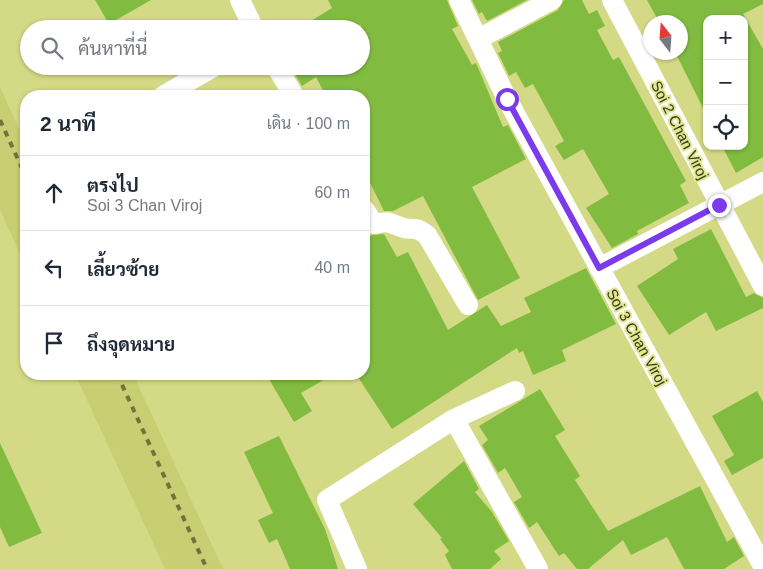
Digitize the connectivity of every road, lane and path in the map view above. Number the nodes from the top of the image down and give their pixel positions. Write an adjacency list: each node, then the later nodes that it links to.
1 (240, 0): 5 (street)
2 (459, 0): 6 (street, Soi 3 Chan Viroj)
3 (552, 0): 6 (street)
4 (612, 0): 12 (street, Soi 2 Chan Viroj)
5 (250, 20)
6 (478, 39): 14 (street, Soi 3 Chan Viroj)
7 (199, 75): 9 (street)
8 (281, 75): 10 (street)
9 (173, 90)
10 (290, 90)
11 (763, 182): 12 (street)
12 (719, 205): 14 (street); 15 (street, Soi 2 Chan Viroj)
13 (370, 218): 16 (street)
14 (599, 268): 19 (street, Soi 3 Chan Viroj)
15 (763, 286)
16 (468, 305)
17 (514, 391): 18 (street)
18 (454, 419): 20 (street); 21 (street)
19 (763, 566)
20 (357, 569)
21 (538, 569)

